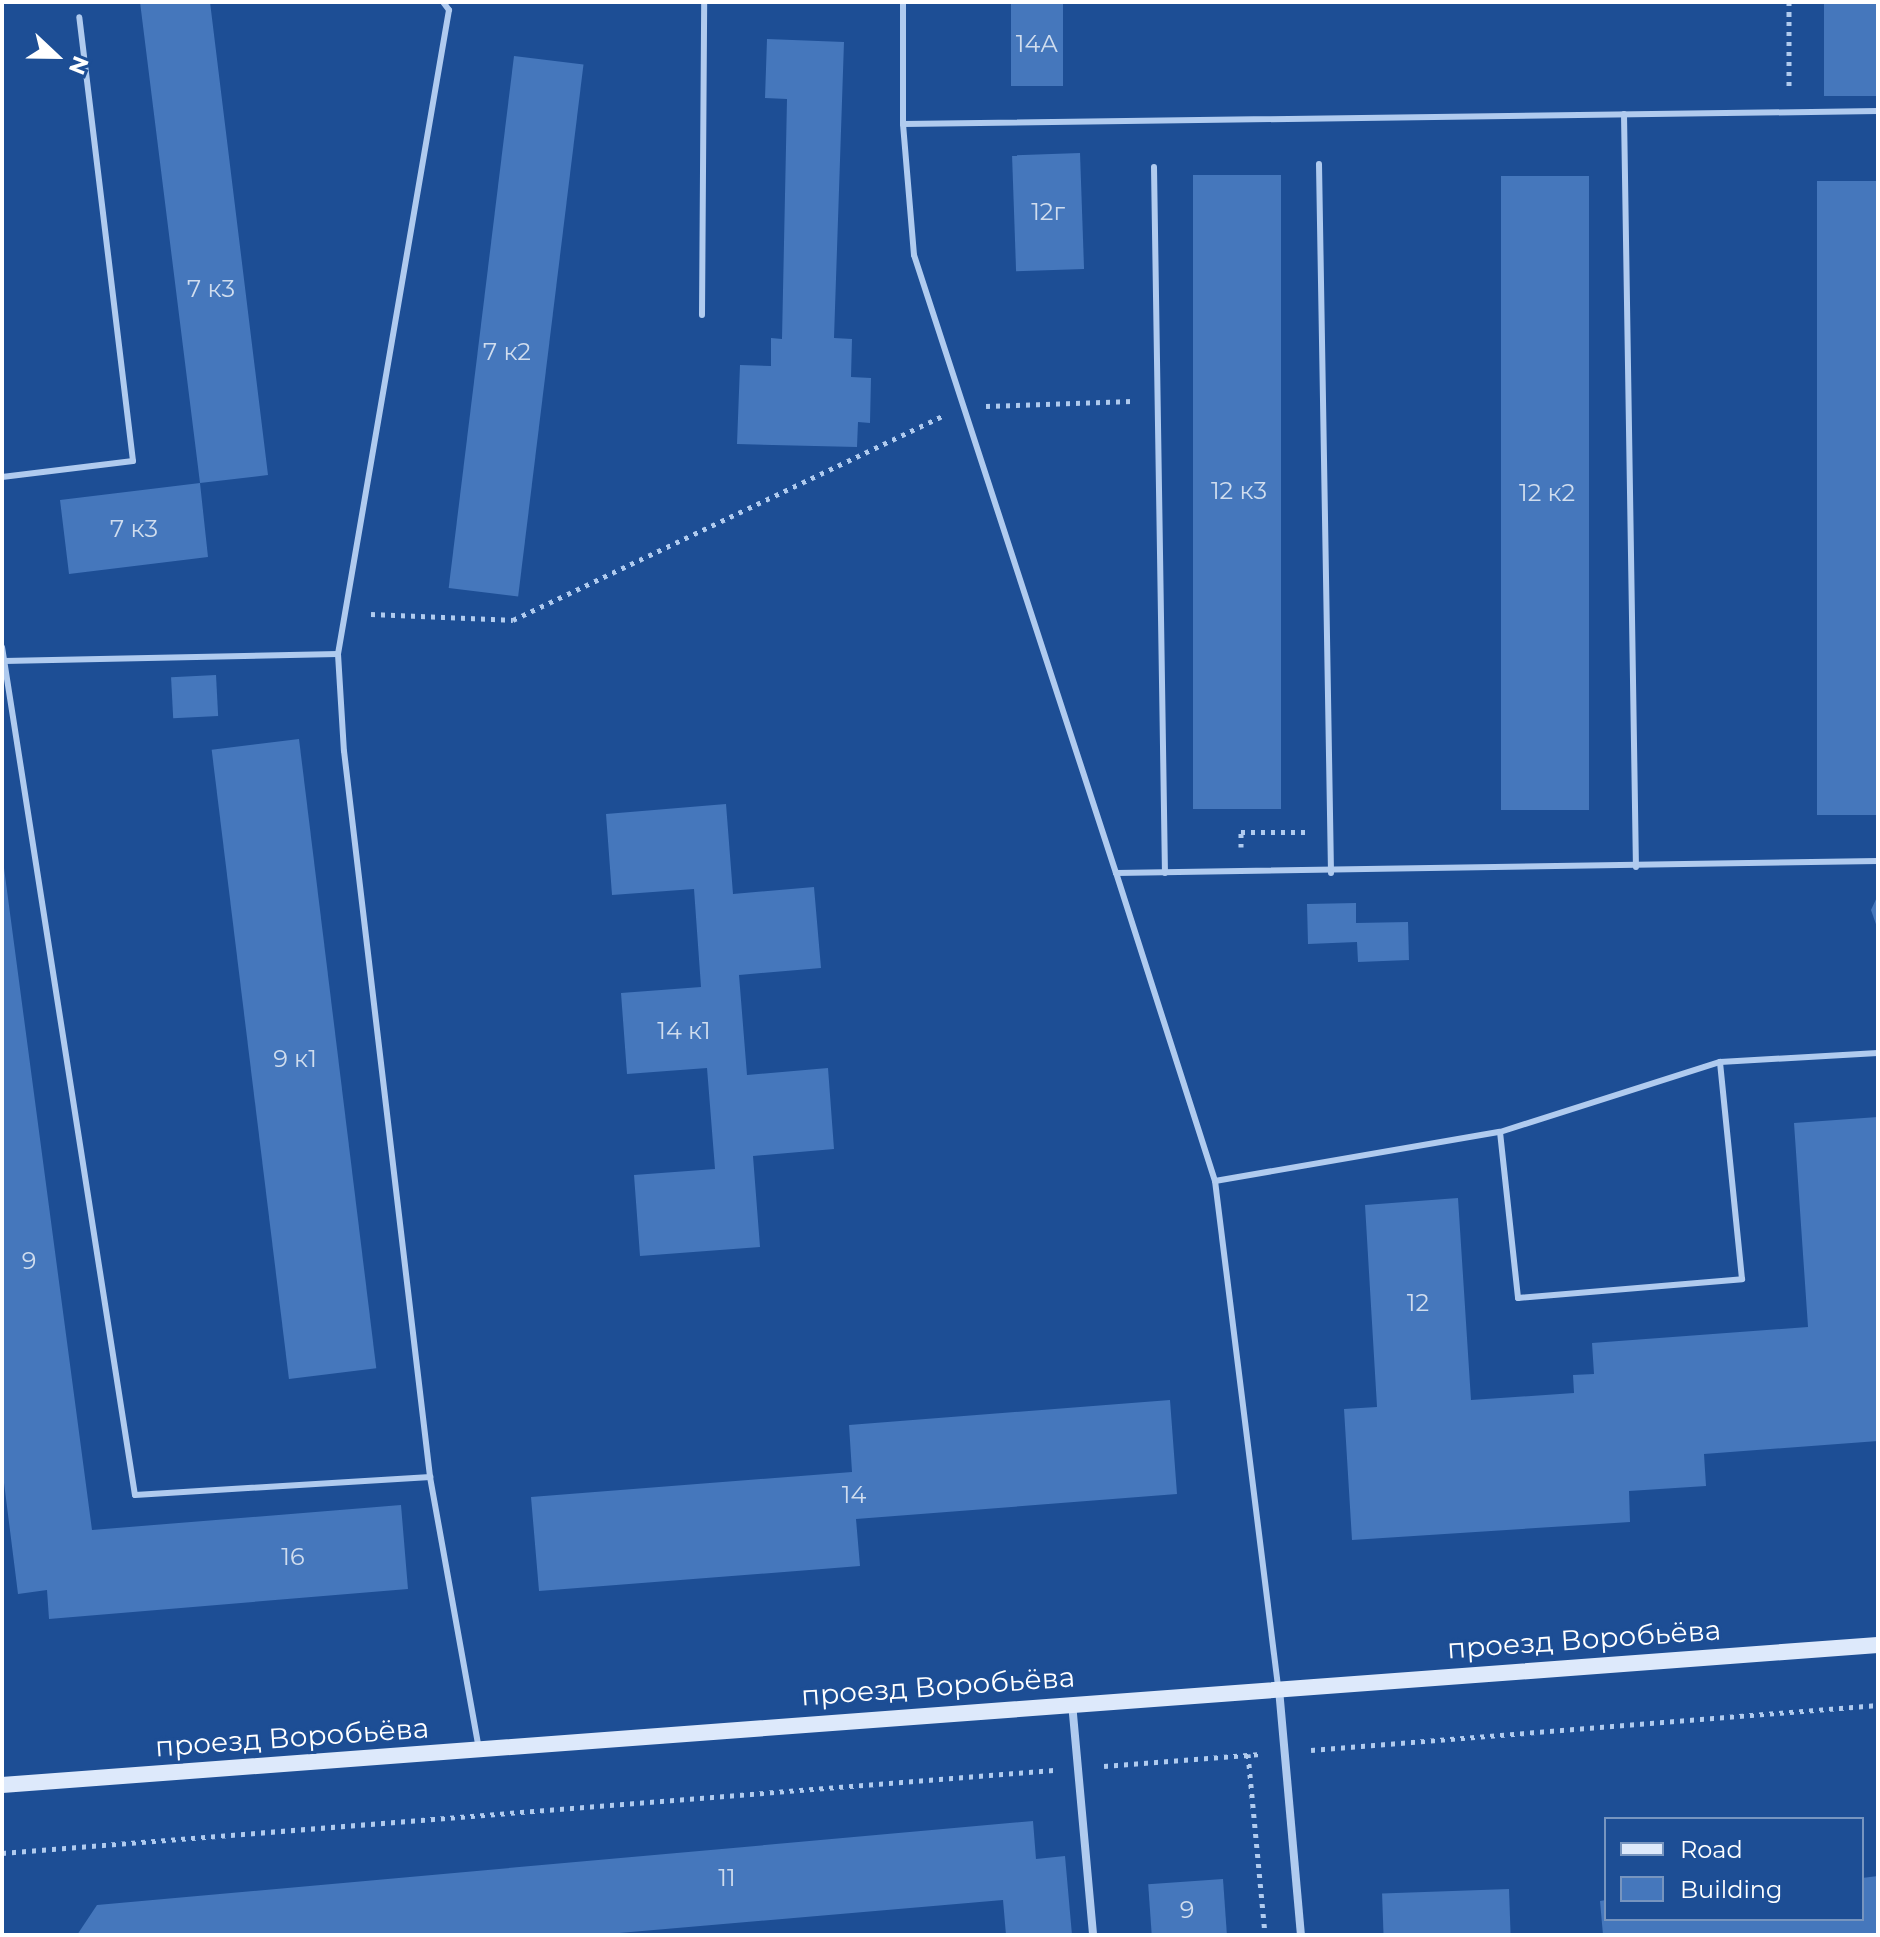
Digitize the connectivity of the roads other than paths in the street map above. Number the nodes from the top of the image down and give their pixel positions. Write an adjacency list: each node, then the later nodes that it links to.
1 (443, 2): 13 (lane)
2 (704, 2): 10 (lane)
3 (903, 2): 7 (lane)
4 (79, 17): 11 (lane)
5 (1878, 111): 6 (lane)
6 (1624, 114): 7 (lane); 16 (lane)
7 (903, 124): 17 (lane)
8 (1319, 164): 19 (lane)
9 (1154, 167): 18 (lane)
10 (702, 315)
11 (2, 477)
12 (2, 647): 14 (lane)
13 (338, 654): 14 (lane); 24 (lane)
14 (4, 661): 24 (lane)
15 (1878, 861): 16 (lane)
16 (1636, 867): 19 (lane)
17 (1116, 873): 18 (lane); 23 (lane)
18 (1165, 873): 19 (lane)
19 (1331, 873)
20 (1878, 1053): 21 (lane)
21 (1720, 1062): 22 (lane); 22 (lane)
22 (1500, 1132): 23 (lane)
23 (1215, 1181): 26 (lane)
24 (430, 1477): 28 (lane)
25 (1878, 1645): 26 (main road, проезд Воробьёва)
26 (1278, 1686): 27 (main road, проезд Воробьёва); 31 (street)
27 (1072, 1702): 28 (main road, проезд Воробьёва); 30 (street)
28 (479, 1748): 29 (main road, проезд Воробьёва)
29 (2, 1785)
30 (1093, 1935)
31 (1301, 1935)

